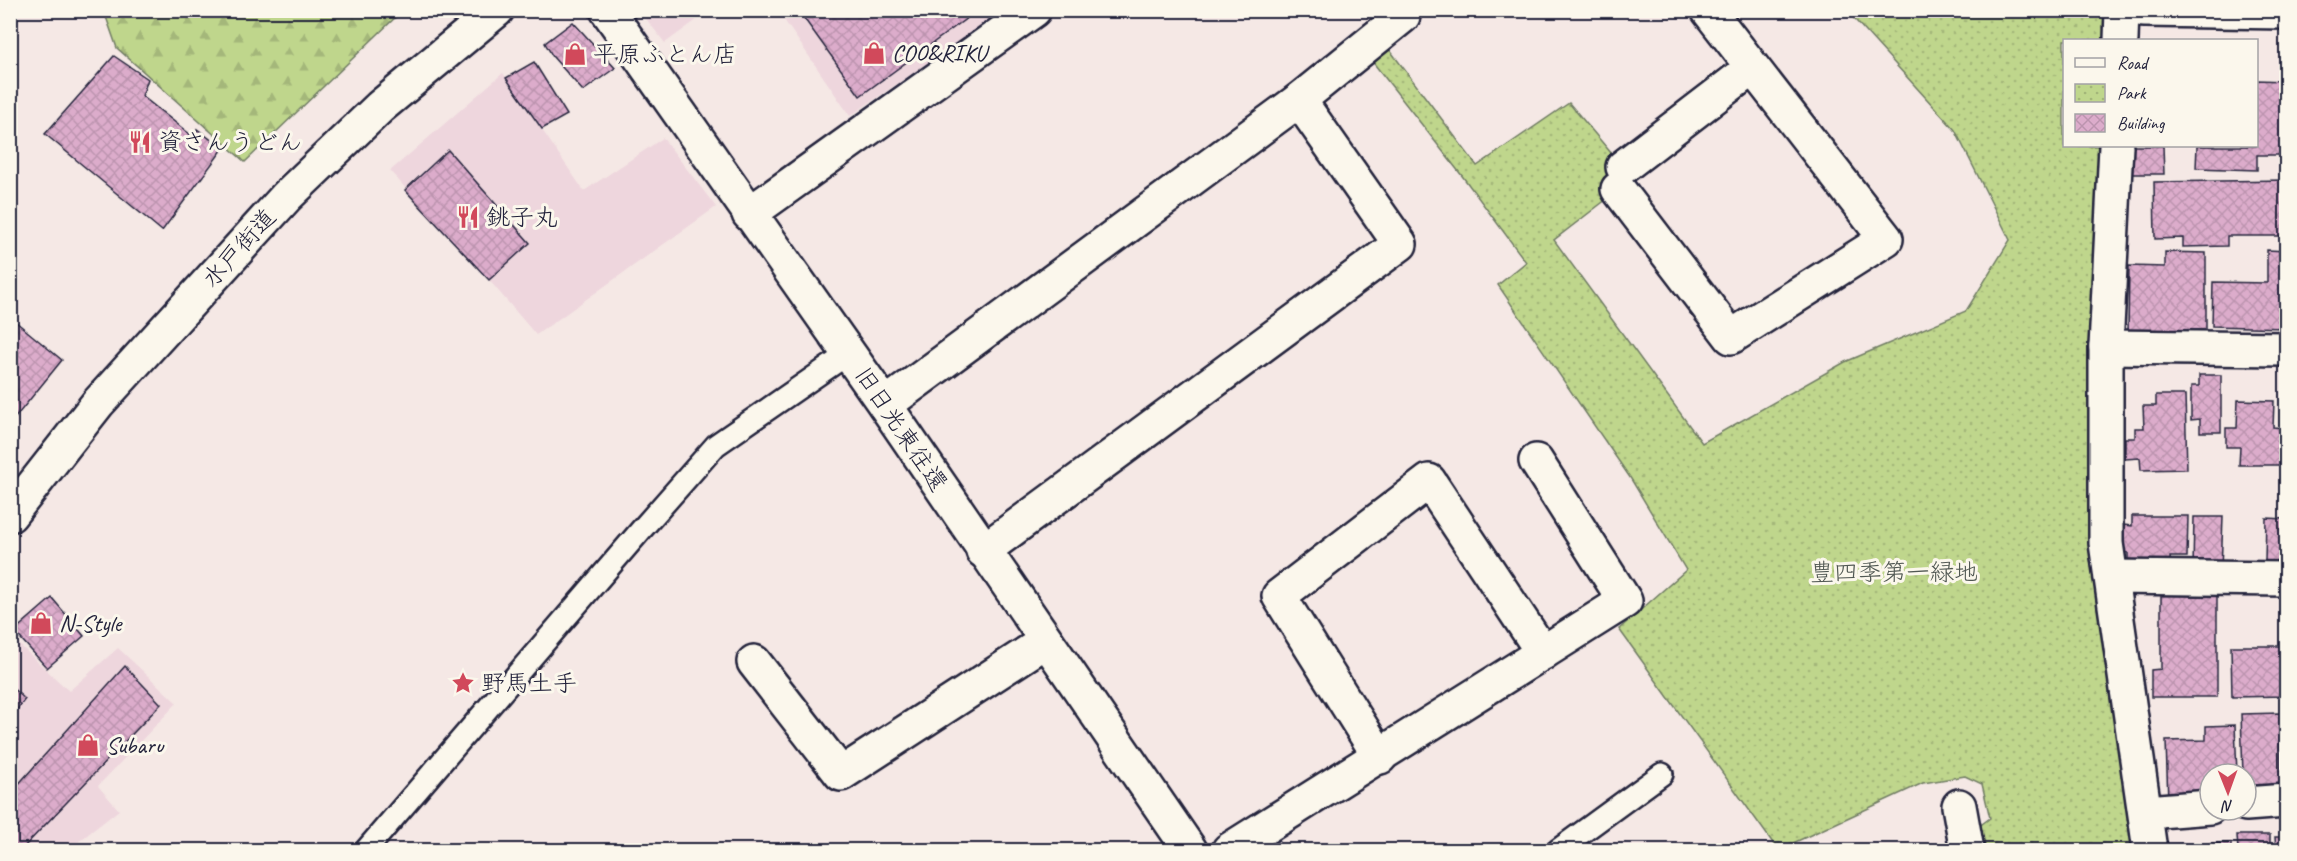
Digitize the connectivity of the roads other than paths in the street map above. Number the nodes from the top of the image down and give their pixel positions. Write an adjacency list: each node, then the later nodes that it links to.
1 (497, 10): 19 (main road, 水戸街道)
2 (607, 10): 13 (main road, 旧日光東往還)
3 (1034, 10): 13 (main road)
4 (1708, 10): 10 (main road)
5 (2122, 10): 9 (main road)
6 (2144, 10): 8 (main road)
7 (1404, 12): 11 (main road)
8 (2286, 12)
9 (2121, 39)
10 (1752, 68): 10 (main road)
11 (1299, 100): 17 (main road); 20 (main road)
12 (2116, 147): 14 (main road)
13 (749, 214): 16 (main road, 旧日光東往還)
14 (2106, 346): 15 (main road); 21 (main road)
15 (2286, 349)
16 (849, 353): 17 (main road, 旧日光東往還); 33 (lane)
17 (885, 405): 20 (main road, 旧日光東往還)
18 (1536, 461): 24 (main road)
19 (11, 512)
20 (983, 551): 23 (main road, 旧日光東往還)
21 (2111, 577): 22 (main road); 32 (main road)
22 (2286, 579)
23 (1046, 641): 25 (main road); 34 (main road, 旧日光東往還)
24 (1543, 653): 26 (main road); 26 (main road)
25 (754, 662)
26 (1380, 757): 35 (main road)
27 (1662, 774): 36 (lane)
28 (2286, 801): 29 (main road)
29 (2258, 803)
30 (1959, 806): 37 (main road)
31 (2198, 808): 32 (main road)
32 (2146, 812): 38 (main road)
33 (366, 850)
34 (1190, 850)
35 (1229, 850)
36 (1558, 850)
37 (1967, 850)
38 (2150, 850)

